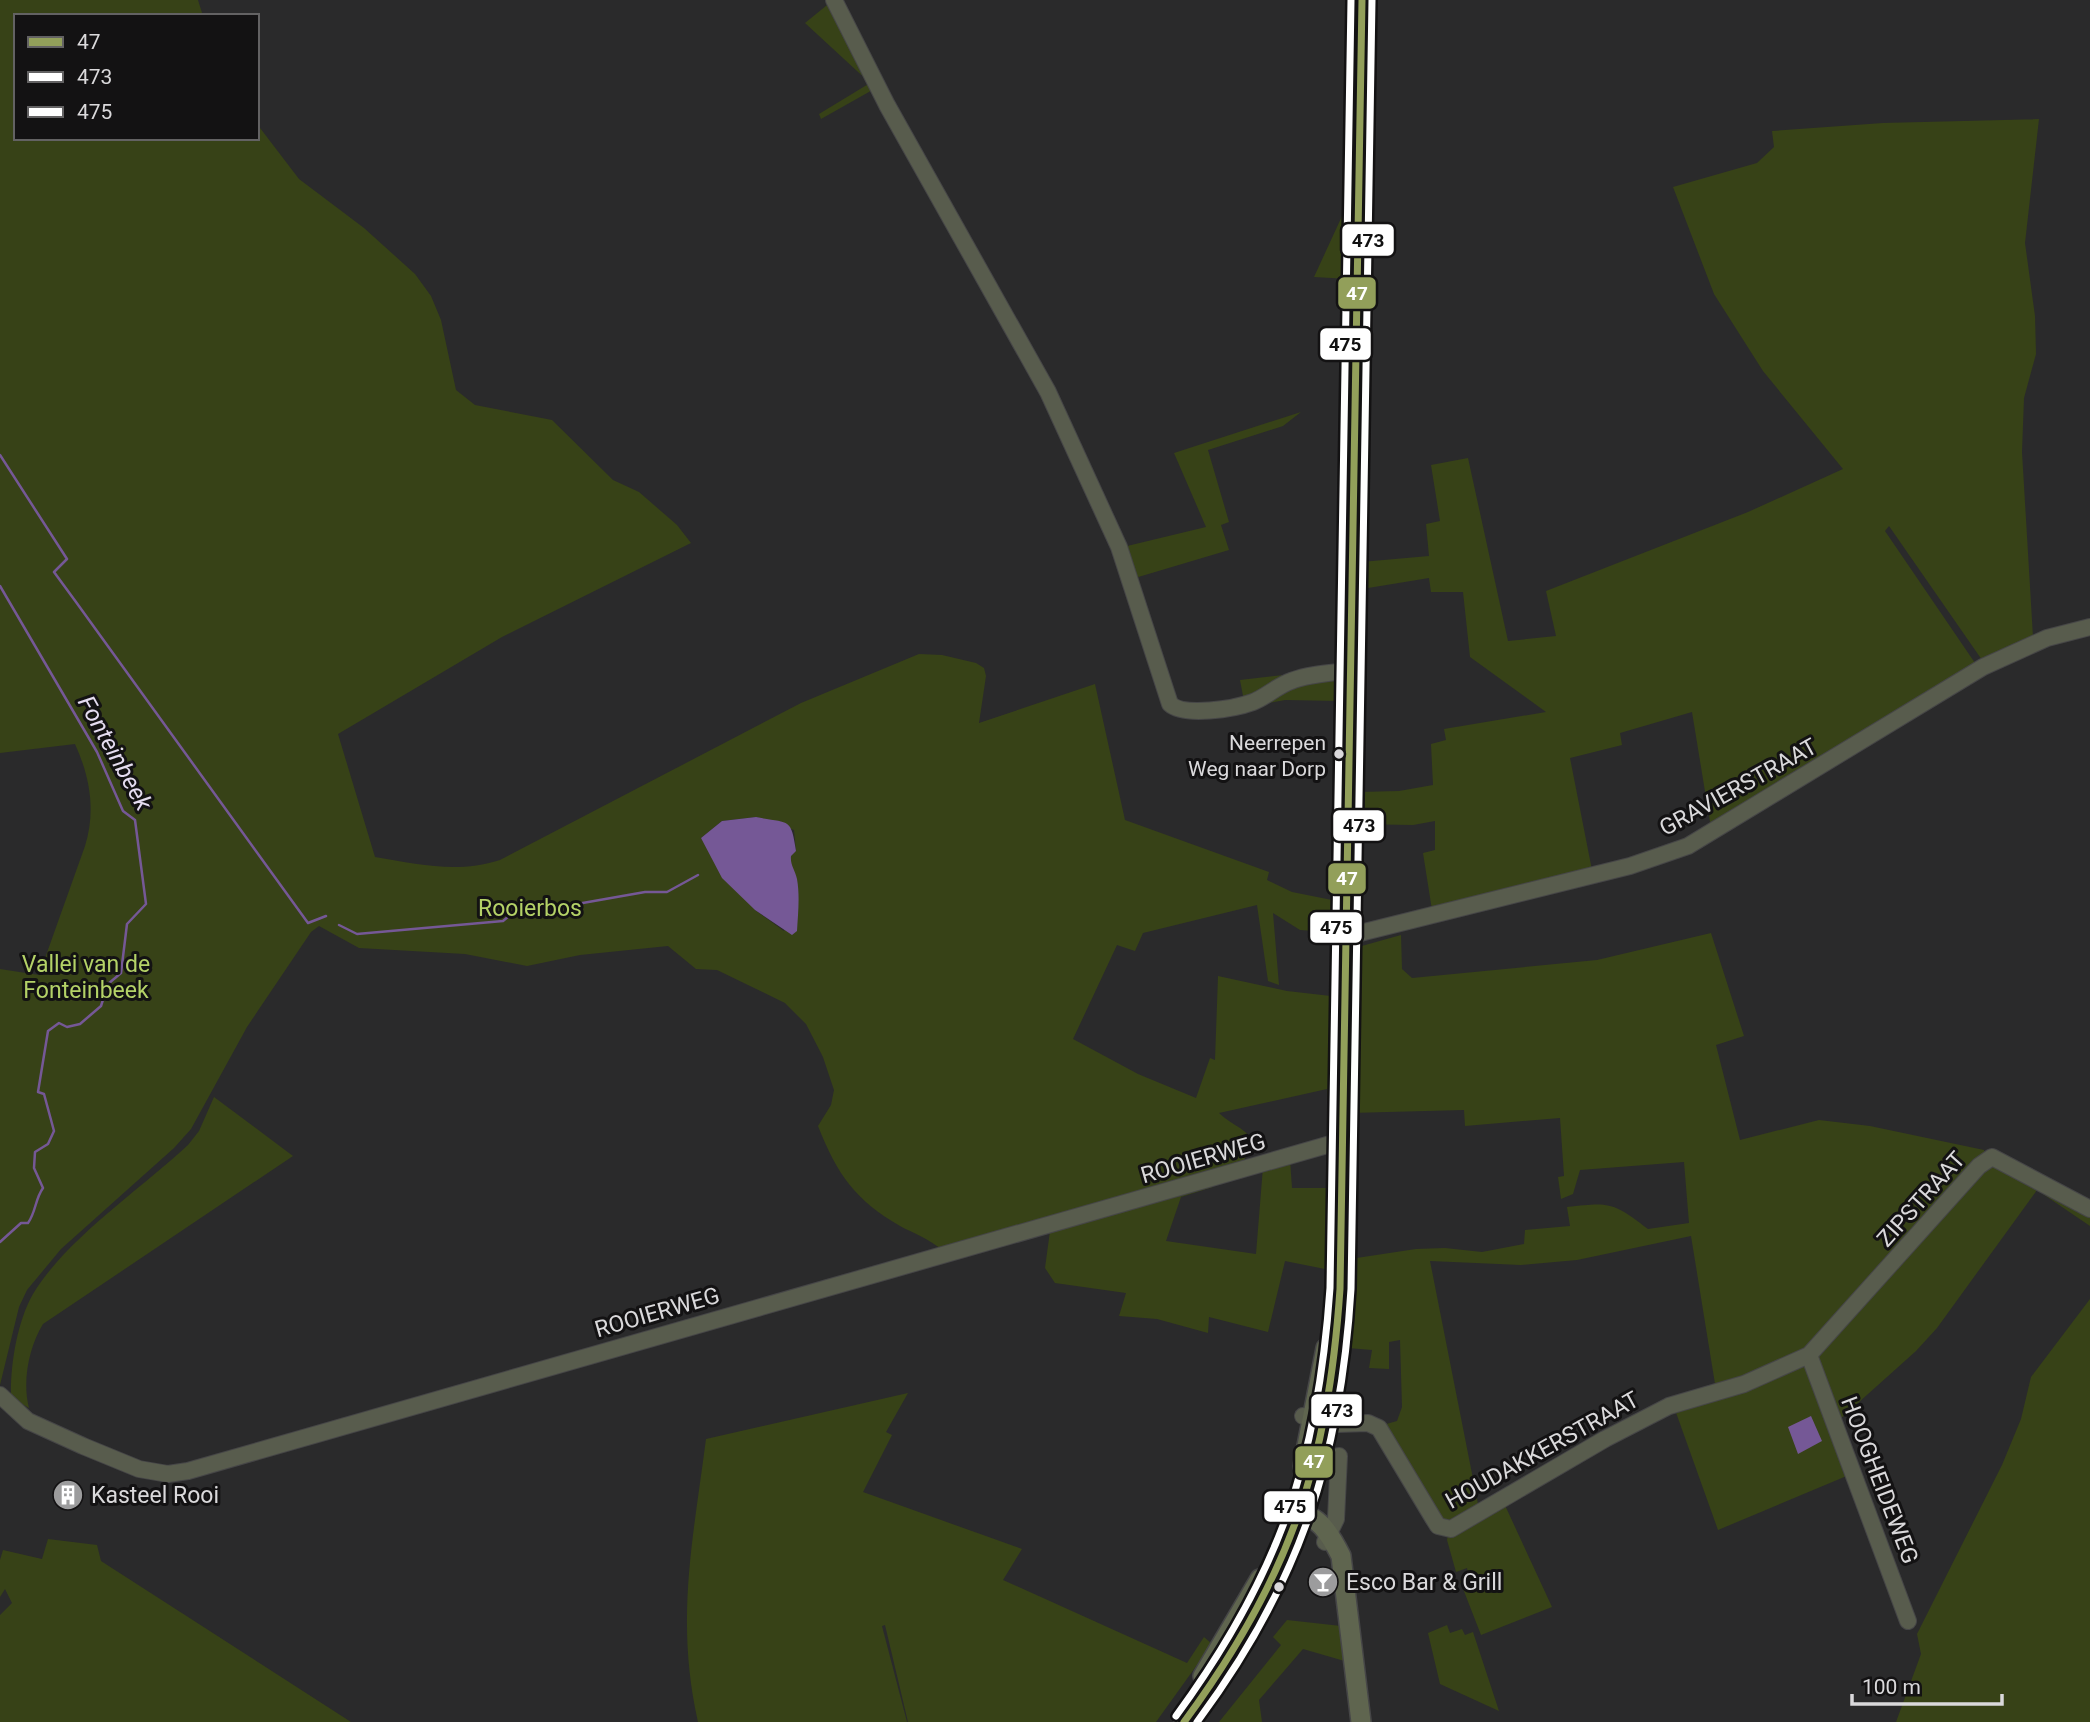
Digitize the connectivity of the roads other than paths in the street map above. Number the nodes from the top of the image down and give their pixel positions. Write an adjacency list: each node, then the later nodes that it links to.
1 (834, 0): 4 (street)
2 (1362, 0): 4 (main road)
3 (2090, 627): 5 (street, GRAVIERSTRAAT)
4 (1349, 671): 5 (main road)
5 (1344, 937): 6 (main road)
6 (1341, 1141): 9 (street, ROOIERWEG); 10 (main road)
7 (2090, 1209): 8 (street, ZIPSTRAAT)
8 (1809, 1355): 10 (street, HOUDAKKERSTRAAT); 14 (street, HOOGHEIDEWEG)
9 (0, 1395)
10 (1314, 1418): 12 (main road)
11 (1339, 1457): 13 (street)
12 (1295, 1519): 13 (main road); 15 (main road); 16 (main road)
13 (1328, 1539): 17 (main road)
14 (1908, 1621)
15 (1172, 1722)
16 (1184, 1722)
17 (1362, 1722)

